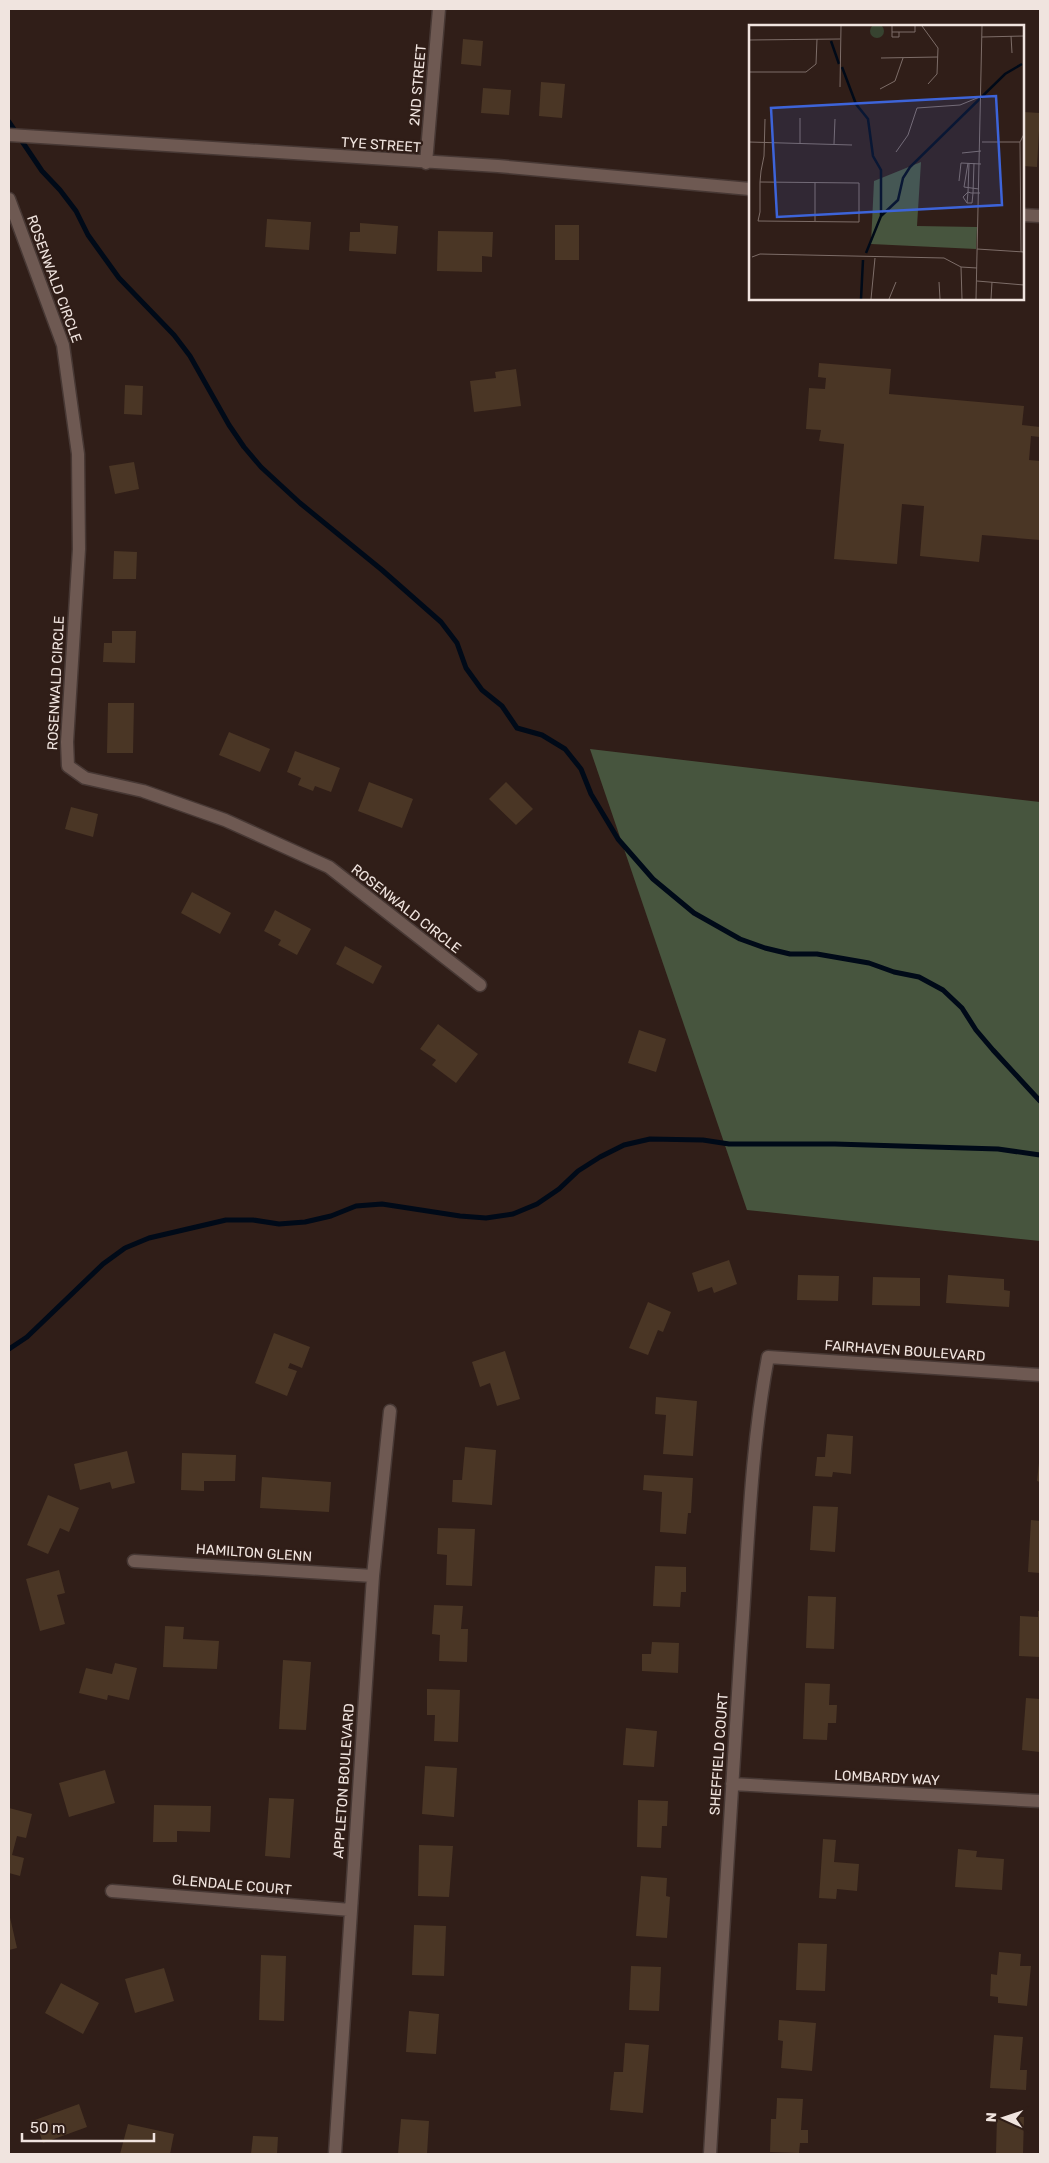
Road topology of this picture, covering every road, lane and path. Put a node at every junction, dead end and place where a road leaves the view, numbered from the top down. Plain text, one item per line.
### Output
1 (439, 9) edge
2 (9, 135) edge
3 (426, 163) junction
4 (749, 189) edge
5 (9, 200) edge
6 (1024, 215) edge
7 (1040, 216) edge
8 (480, 985) dead end
9 (768, 1357) joint
10 (1040, 1375) edge
11 (390, 1411) dead end
12 (134, 1561) dead end
13 (373, 1576) junction
14 (732, 1784) junction
15 (1040, 1801) edge
16 (112, 1891) dead end
17 (350, 1910) junction
18 (335, 2154) edge
19 (710, 2154) edge

1 - 3 street, 2ND STREET
2 - 3 street, TYE STREET
3 - 4 street, TYE STREET
5 - 8 street, ROSENWALD CIRCLE
6 - 7 street
9 - 10 street, FAIRHAVEN BOULEVARD
9 - 14 street, SHEFFIELD COURT
11 - 13 street, APPLETON BOULEVARD
12 - 13 street, HAMILTON GLENN
13 - 17 street, APPLETON BOULEVARD
14 - 15 street, LOMBARDY WAY
14 - 19 street, SHEFFIELD COURT
16 - 17 street, GLENDALE COURT
17 - 18 street, APPLETON BOULEVARD

